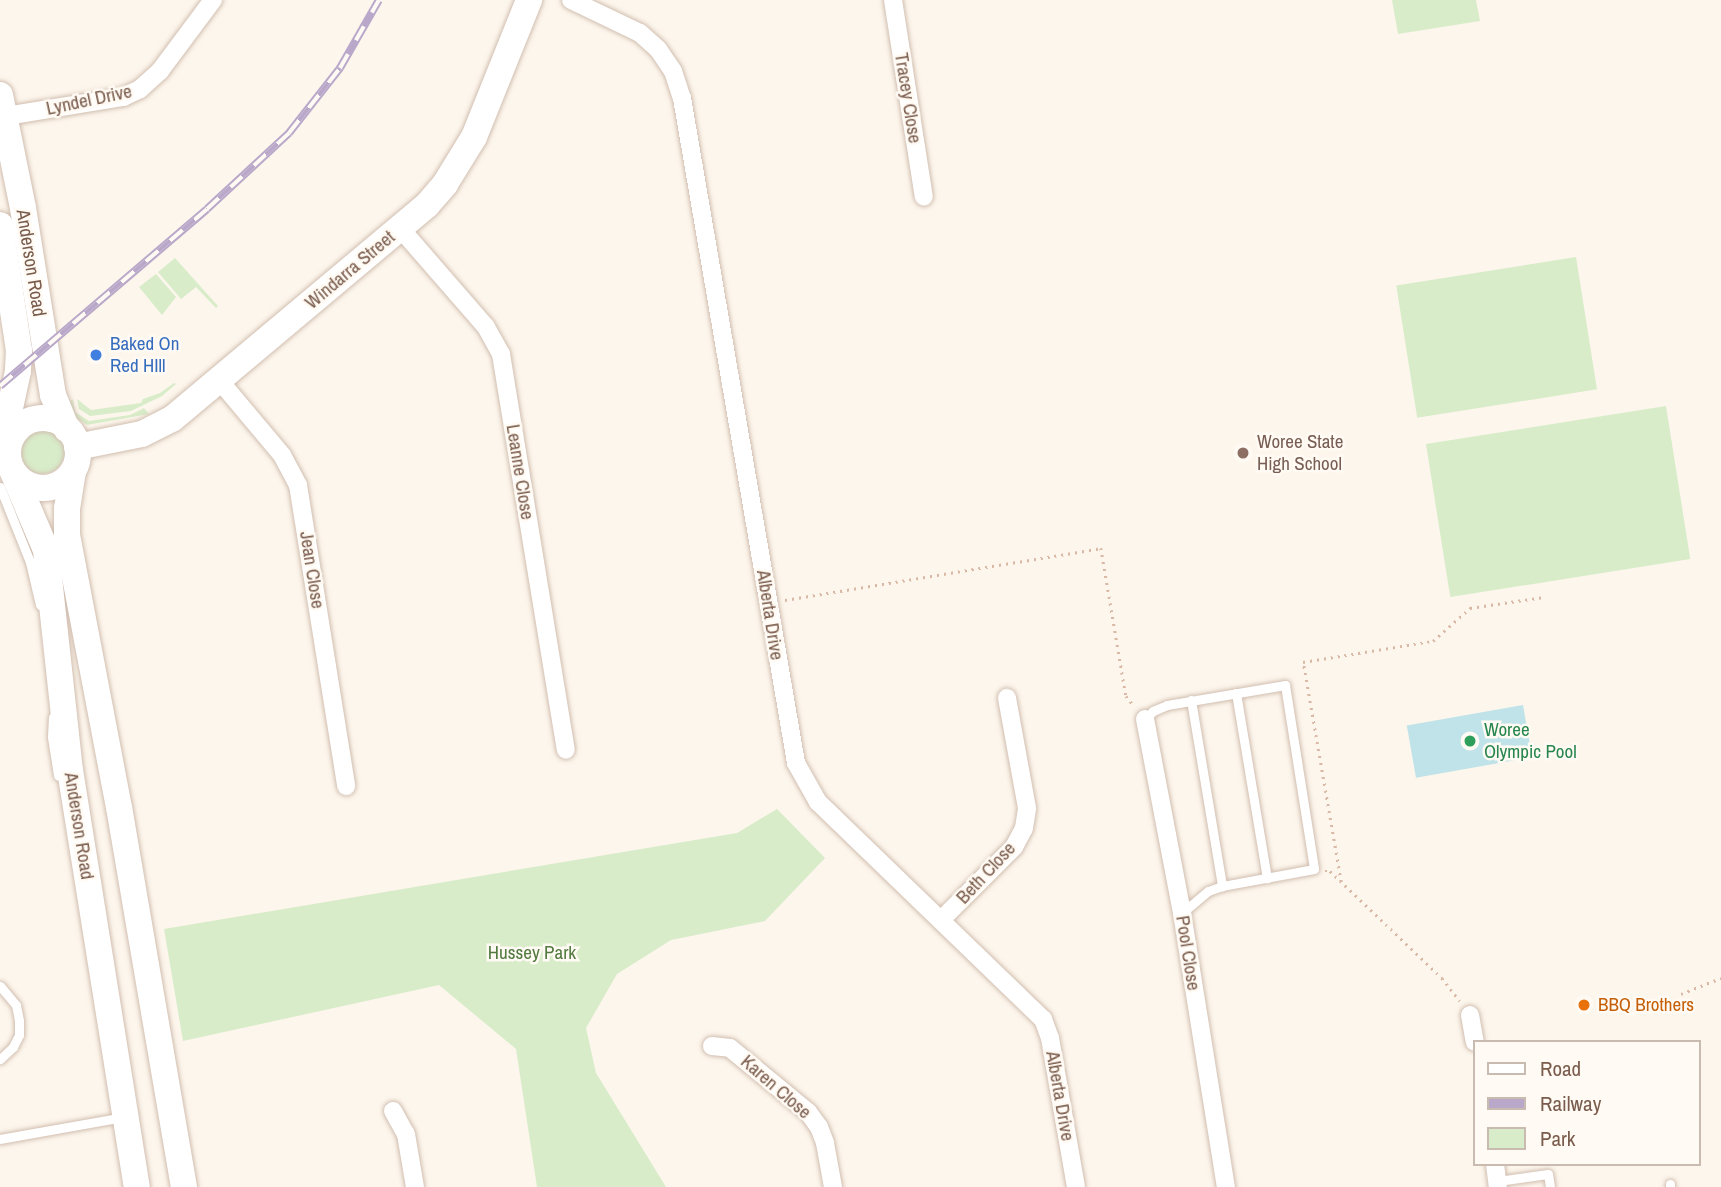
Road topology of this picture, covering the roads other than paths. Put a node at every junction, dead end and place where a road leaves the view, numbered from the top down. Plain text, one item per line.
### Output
1 (213, 0) edge
2 (529, 0) edge
3 (571, 0) edge
4 (893, 0) edge
5 (2, 109) edge
6 (924, 197) dead end
7 (0, 225) edge
8 (400, 228) junction
9 (219, 380) junction
10 (72, 449) junction
11 (7, 472) edge
12 (61, 692) junction
13 (1236, 692) junction
14 (1007, 698) dead end
15 (1191, 700) junction
16 (1145, 719) joint
17 (566, 750) dead end
18 (59, 783) dead end
19 (346, 786) dead end
20 (1266, 878) junction
21 (1222, 886) junction
22 (1182, 913) junction
23 (941, 920) junction
24 (85, 933) dead end
25 (104, 981) junction
26 (0, 986) edge
27 (1470, 1015) road end
28 (158, 1035) junction
29 (1475, 1040) edge
30 (113, 1041) junction
31 (712, 1046) dead end
32 (0, 1059) edge
33 (171, 1110) junction
34 (393, 1111) dead end
35 (126, 1117) junction
36 (0, 1139) edge
37 (1498, 1180) edge
38 (138, 1187) edge
39 (184, 1187) edge
40 (415, 1187) edge
41 (833, 1187) edge
42 (1076, 1187) edge
43 (1226, 1187) edge
44 (1550, 1187) edge

1 - 5 street, Lyndel Drive
2 - 8 street, Windarra Street
3 - 23 street, Alberta Drive
4 - 6 street, Tracey Close
5 - 10 street, Anderson Road
7 - 11 street, Anderson Road
8 - 9 street, Windarra Street
8 - 17 street, Leanne Close
9 - 10 street, Windarra Street
9 - 19 street, Jean Close
10 - 11 street
10 - 11 street
10 - 28 street
11 - 12 street, Anderson Road
12 - 18 lane
12 - 25 street, Anderson Road
13 - 15 lane
13 - 20 lane
13 - 20 lane
14 - 23 street, Beth Close
15 - 16 lane
15 - 21 lane
16 - 22 street, Pool Close
20 - 21 lane
21 - 22 lane
22 - 43 street, Pool Close
23 - 42 street, Alberta Drive
24 - 25 lane
25 - 30 street, Anderson Road
26 - 32 lane
27 - 29 street
28 - 30 street
28 - 33 street
30 - 35 street, Anderson Road
31 - 41 street, Karen Close
33 - 35 street
33 - 39 street
34 - 40 street
35 - 36 lane
35 - 38 street, Anderson Road
37 - 44 lane

